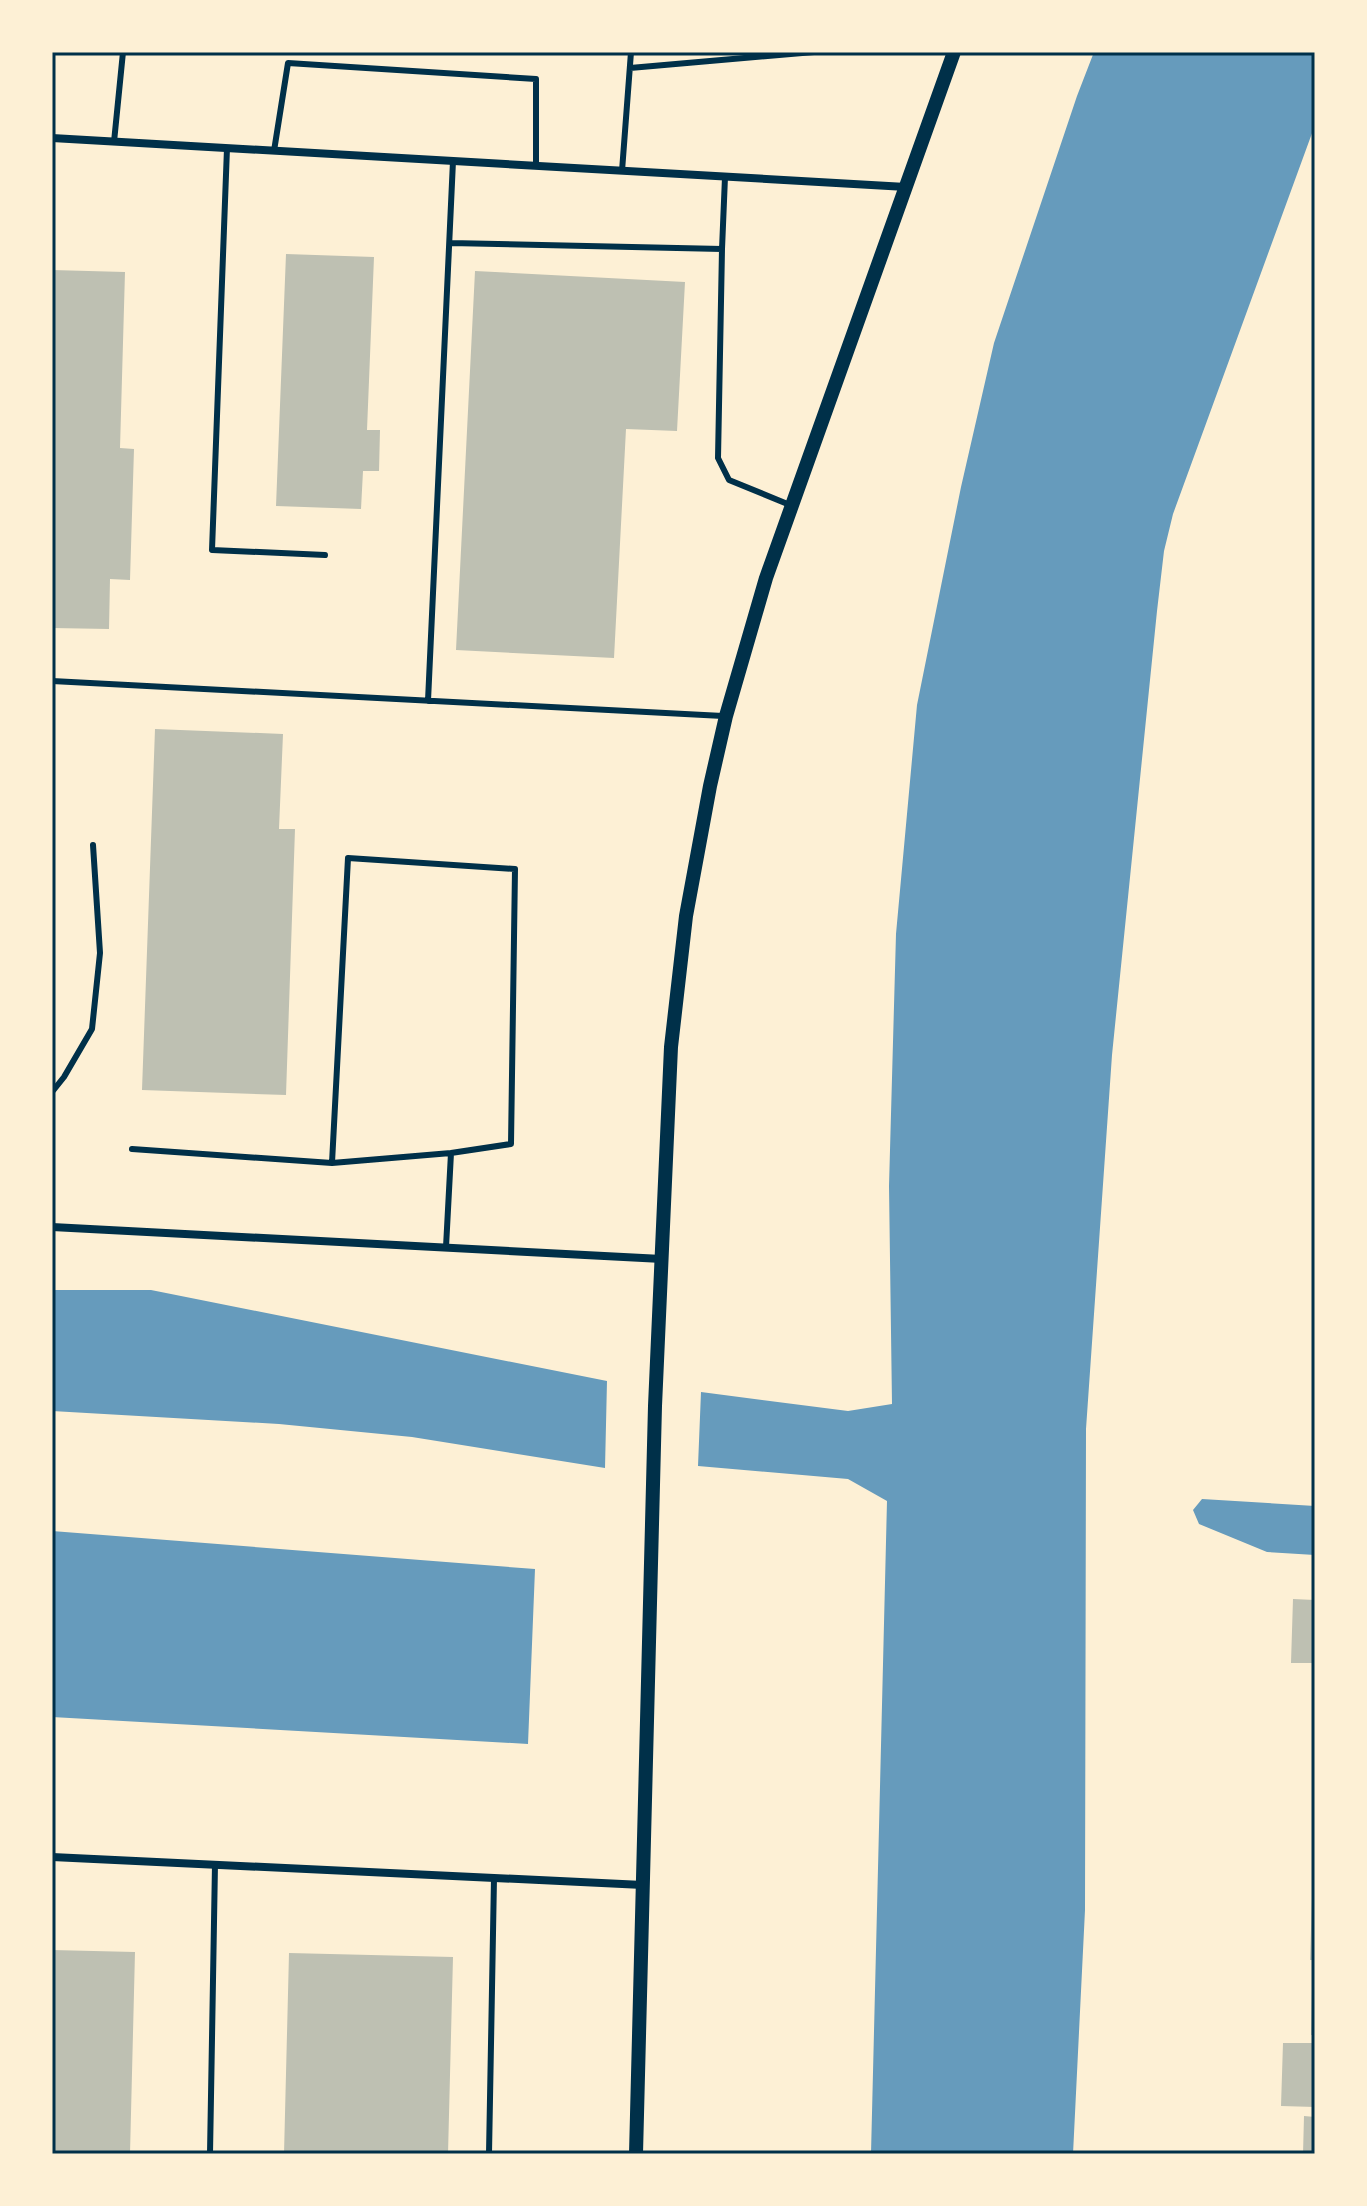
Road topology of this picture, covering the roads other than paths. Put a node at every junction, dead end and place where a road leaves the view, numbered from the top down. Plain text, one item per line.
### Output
1 (123, 52) edge
2 (631, 52) edge
3 (814, 52) edge
4 (954, 52) edge
5 (630, 68) junction
6 (52, 138) edge
7 (114, 142) junction
8 (227, 148) junction
9 (274, 151) junction
10 (453, 161) junction
11 (536, 166) junction
12 (622, 171) junction
13 (725, 177) junction
14 (906, 187) junction
15 (450, 243) junction
16 (722, 249) junction
17 (792, 506) junction
18 (325, 555) dead end
19 (52, 681) edge
20 (428, 701) junction
21 (726, 716) junction
22 (93, 845) dead end
23 (52, 1092) edge
24 (132, 1149) dead end
25 (451, 1153) junction
26 (332, 1163) junction
27 (52, 1227) edge
28 (446, 1247) junction
29 (662, 1259) junction
30 (52, 1857) edge
31 (215, 1864) junction
32 (494, 1878) junction
33 (643, 1885) junction
34 (210, 2154) edge
35 (489, 2154) edge
36 (636, 2154) edge

1 - 7 lane
2 - 5 lane
3 - 5 lane
4 - 14 street
5 - 12 lane
6 - 7 street
7 - 8 street
8 - 9 street
8 - 18 lane
9 - 10 street
9 - 11 lane
10 - 11 street
10 - 15 lane
11 - 12 street
12 - 13 street
13 - 14 street
13 - 16 lane
14 - 17 street
15 - 16 lane
15 - 20 lane
16 - 17 lane
17 - 21 street
19 - 20 lane
20 - 21 lane
21 - 29 street
22 - 23 lane
24 - 26 lane
25 - 26 lane
25 - 26 lane
25 - 28 lane
27 - 28 street
28 - 29 street
29 - 33 street
30 - 31 street
31 - 32 street
31 - 34 lane
32 - 33 street
32 - 35 lane
33 - 36 street

